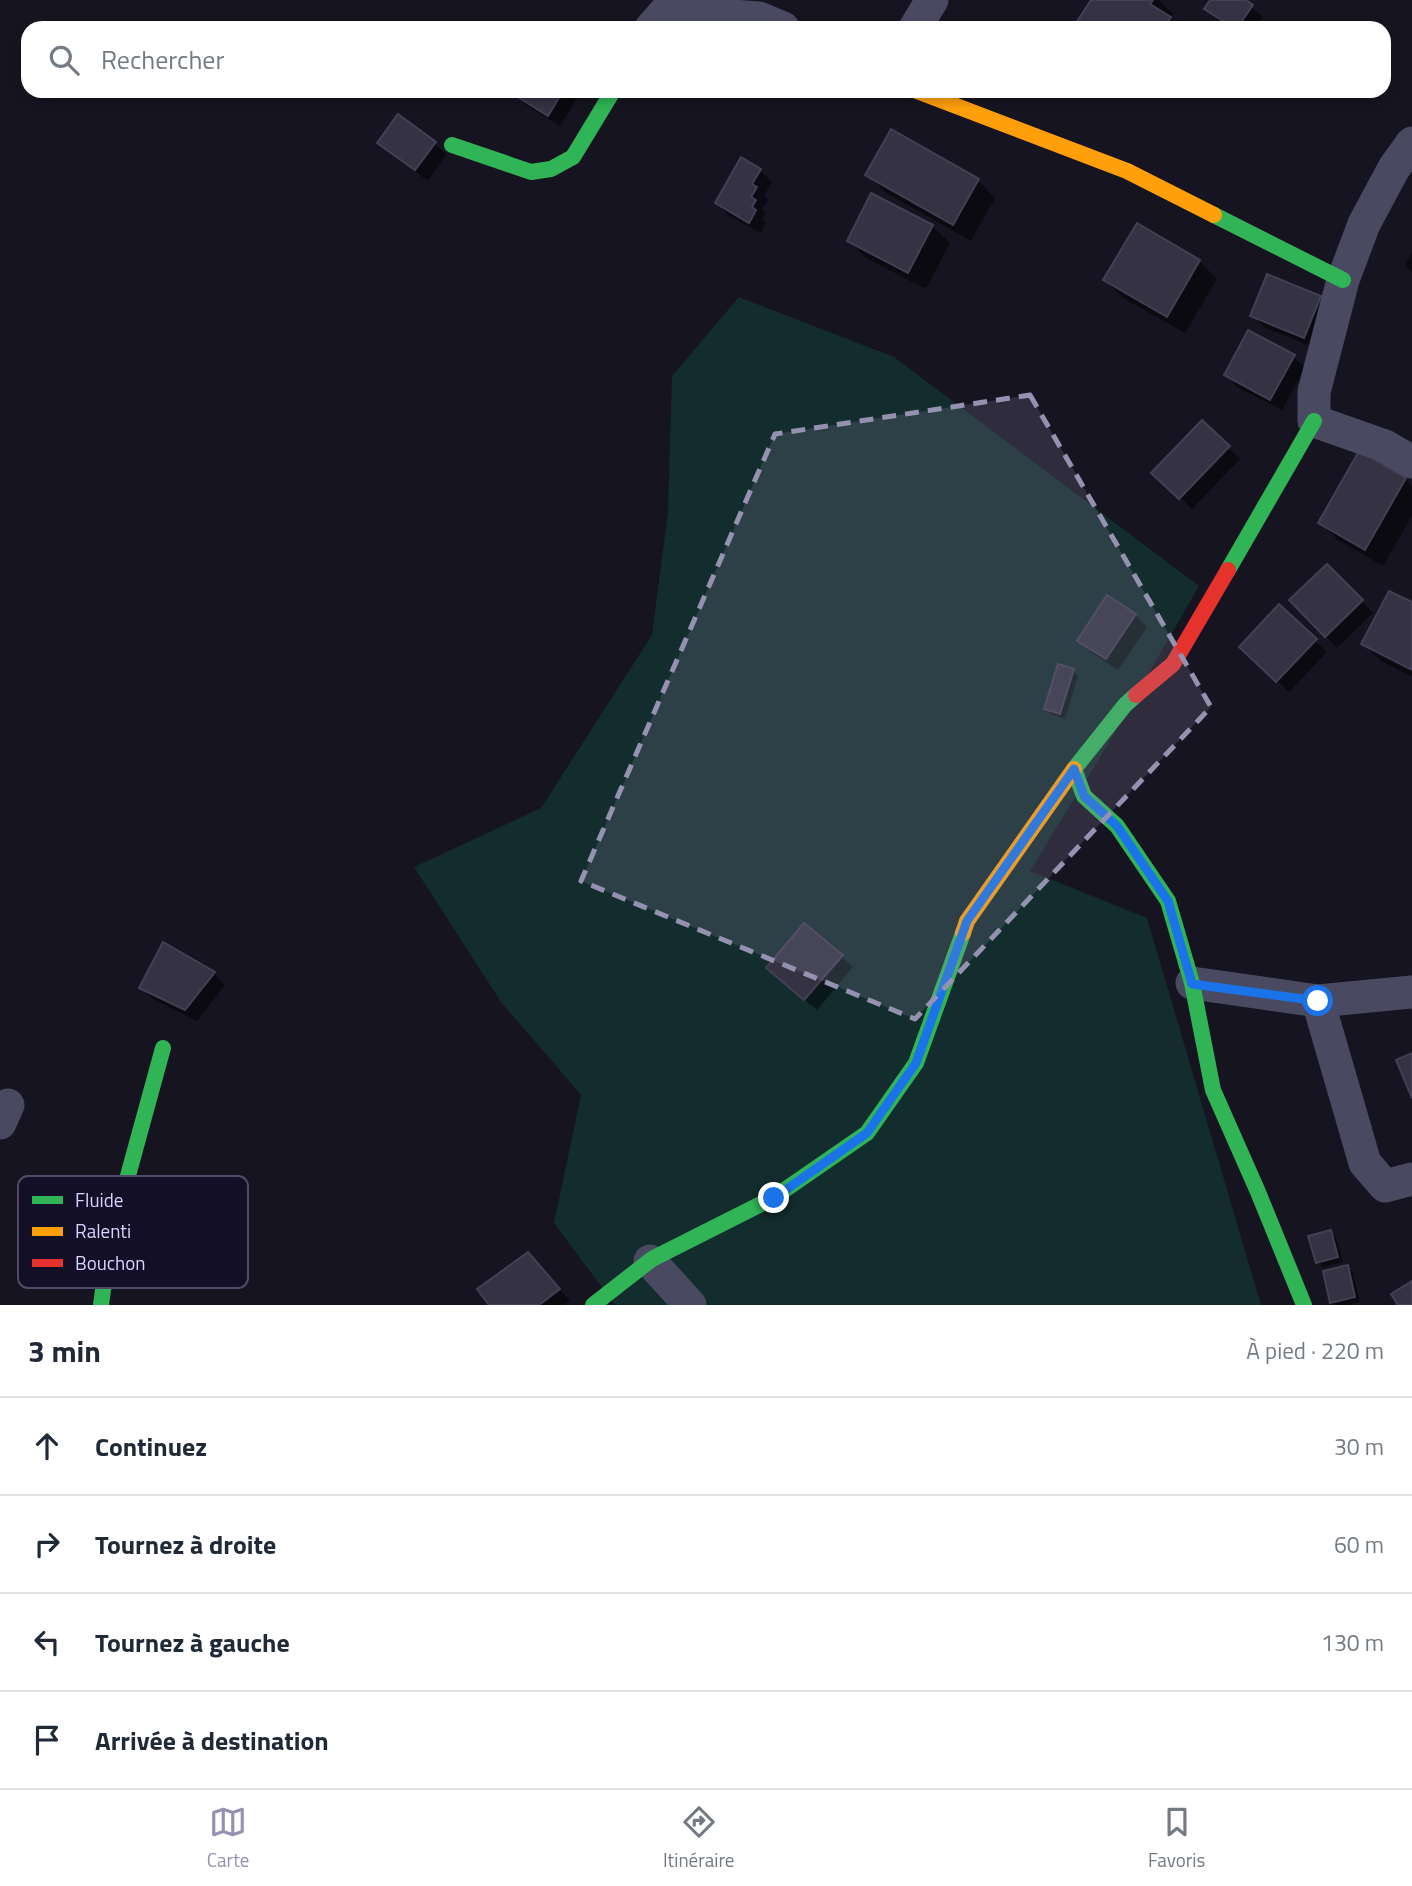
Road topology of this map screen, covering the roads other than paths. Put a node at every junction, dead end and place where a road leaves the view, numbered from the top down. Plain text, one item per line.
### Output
1 (932, 0) edge
2 (657, 21) edge
3 (766, 21) edge
4 (919, 21) edge
5 (609, 98) edge
6 (935, 98) edge
7 (1412, 143) edge
8 (452, 145) dead end
9 (1343, 281) junction
10 (1314, 421) junction
11 (1412, 462) edge
12 (1074, 769) junction
13 (1192, 984) junction
14 (1412, 992) edge
15 (1318, 1001) junction
16 (163, 1048) dead end
17 (128, 1176) edge
18 (1412, 1179) edge
19 (650, 1261) junction
20 (593, 1305) edge
21 (690, 1305) edge
22 (1304, 1305) edge

1 - 4 street
2 - 3 street
5 - 8 street
6 - 9 street
7 - 9 street
9 - 10 street
10 - 11 street
10 - 12 street
12 - 13 street
12 - 19 street
13 - 15 street
13 - 22 street
14 - 15 street
15 - 18 street
16 - 17 street
19 - 20 street
19 - 21 street

